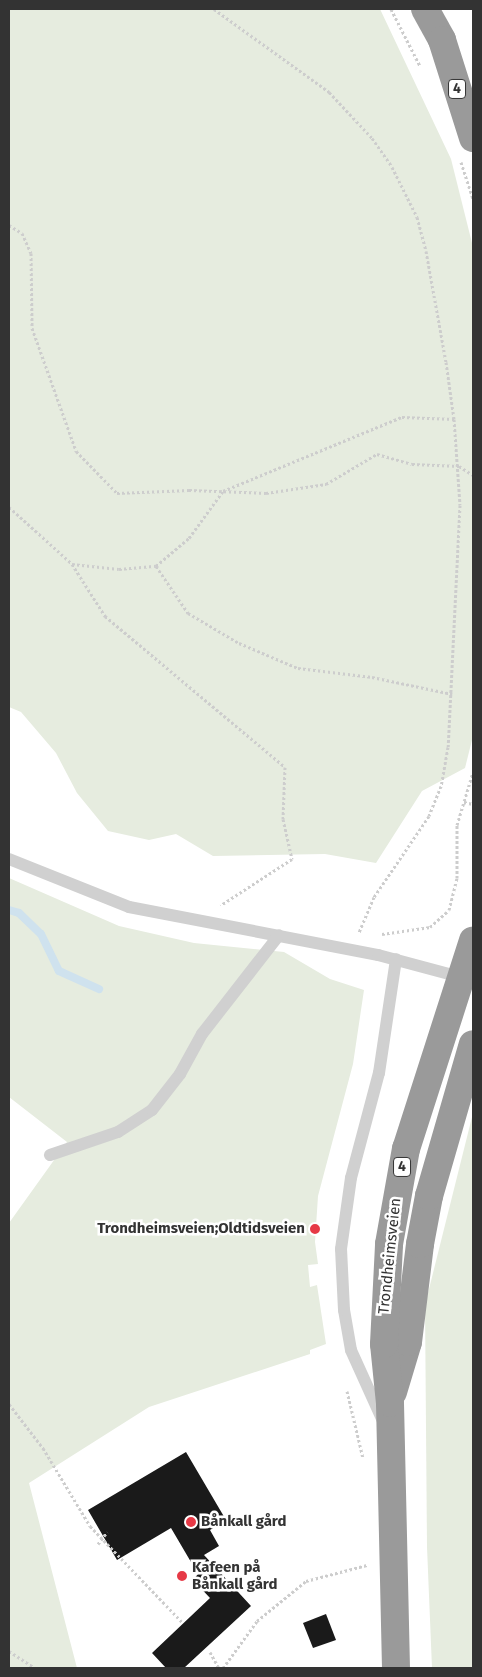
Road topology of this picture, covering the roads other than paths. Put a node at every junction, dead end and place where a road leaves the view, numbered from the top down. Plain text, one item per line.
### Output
1 (424, 9) edge
2 (442, 40) junction
3 (473, 74) edge
4 (473, 138) edge
5 (9, 859) edge
6 (279, 935) junction
7 (473, 940) edge
8 (396, 959) junction
9 (467, 979) edge
10 (473, 1044) edge
11 (50, 1155) dead end
12 (390, 1402) junction
13 (390, 1437) junction
14 (396, 1668) edge

1 - 2 highway, 4
2 - 3 highway, 4
2 - 4 highway, 4
5 - 6 lane
6 - 8 lane
6 - 11 lane
7 - 9 highway, Trondheimsveien / 4
8 - 9 lane
8 - 13 lane
9 - 12 highway, Trondheimsveien / 4
10 - 12 highway, Trondheimsveien / 4
12 - 13 highway, Trondheimsveien / 4
13 - 14 highway, Trondheimsveien / 4

